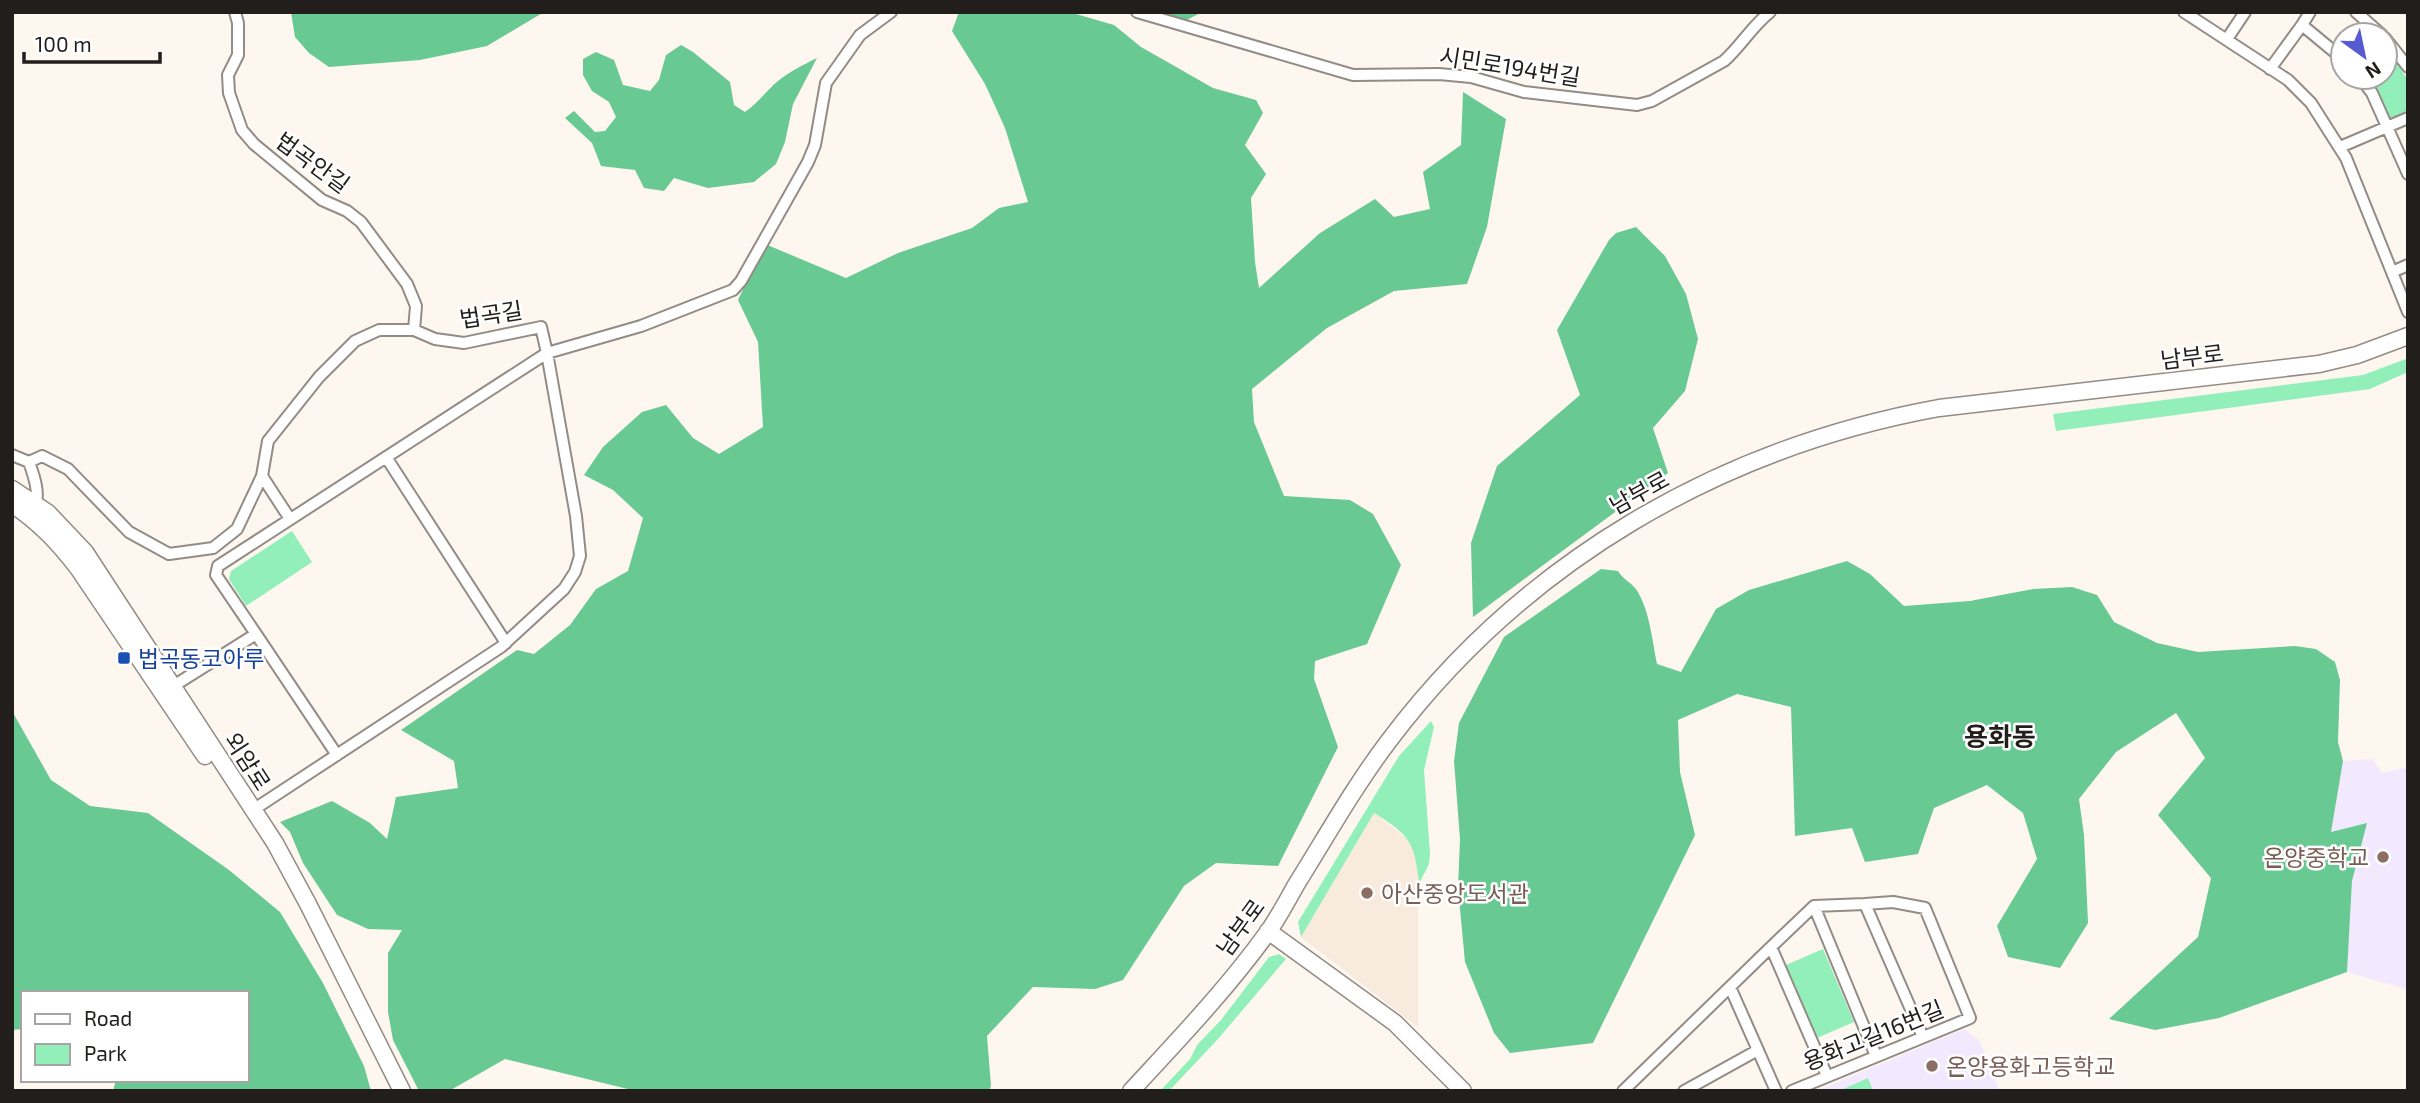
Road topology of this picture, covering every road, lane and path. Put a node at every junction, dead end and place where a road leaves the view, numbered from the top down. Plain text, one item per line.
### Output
1 (235, 12) edge
2 (891, 12) edge
3 (1137, 12) edge
4 (1770, 12) edge
5 (2184, 12) edge
6 (2245, 12) edge
7 (2310, 12) edge
8 (2302, 25) junction
9 (2227, 39) junction
10 (2329, 47) edge
11 (2270, 69) junction
12 (2370, 91) edge
13 (2408, 118) edge
14 (2388, 126) junction
15 (2340, 147) junction
16 (2408, 174) edge
17 (2408, 265) edge
18 (2392, 272) junction
19 (2408, 312) edge
20 (414, 330) junction
21 (2408, 336) edge
22 (547, 353) junction
23 (12, 455) edge
24 (386, 457) junction
25 (29, 462) junction
26 (262, 477) junction
27 (12, 489) edge
28 (12, 504) edge
29 (33, 510) junction
30 (290, 519) junction
31 (256, 634) junction
32 (506, 643) junction
33 (167, 690) junction
34 (337, 755) junction
35 (253, 810) junction
36 (1865, 904) junction
37 (1814, 906) junction
38 (1268, 931) junction
39 (1771, 947) junction
40 (1730, 987) junction
41 (1923, 1037) junction
42 (1758, 1050) junction
43 (1877, 1056) junction
44 (1827, 1076) junction
45 (391, 1091) edge
46 (402, 1091) edge
47 (1131, 1091) edge
48 (1463, 1091) edge
49 (1623, 1091) edge
50 (1684, 1091) edge
51 (1776, 1091) edge
52 (1792, 1091) edge

1 - 20 street, 법곡안길
2 - 22 street
3 - 4 street, 시민로194번길
5 - 9 street
6 - 9 street
7 - 8 street
8 - 10 street
8 - 11 street
9 - 11 street
11 - 15 street
12 - 14 street
13 - 14 street
14 - 15 street
14 - 16 street
15 - 18 street
17 - 18 street
18 - 19 street
20 - 22 street, 법곡길
20 - 26 street, 법곡길
21 - 38 street, 남부로
22 - 24 street
22 - 32 street
23 - 25 street
24 - 30 street
24 - 32 street
25 - 26 street, 법곡길
25 - 29 street
26 - 30 street
27 - 29 street, 외암로
28 - 29 street, 외암로
29 - 33 street, 외암로
30 - 31 street
31 - 33 street
31 - 34 street
32 - 34 street
33 - 35 street, 외암로
33 - 45 street, 외암로
34 - 35 street
35 - 46 street, 외암로
36 - 37 street
36 - 41 street
36 - 41 street, 용화고길16번길
37 - 39 street
37 - 43 street
38 - 47 street, 남부로
38 - 48 street
39 - 40 street
39 - 44 street
40 - 42 street
40 - 49 street
41 - 43 street, 용화고길16번길
42 - 50 street
42 - 51 street
43 - 44 street, 용화고길16번길
44 - 52 street, 용화고길16번길

